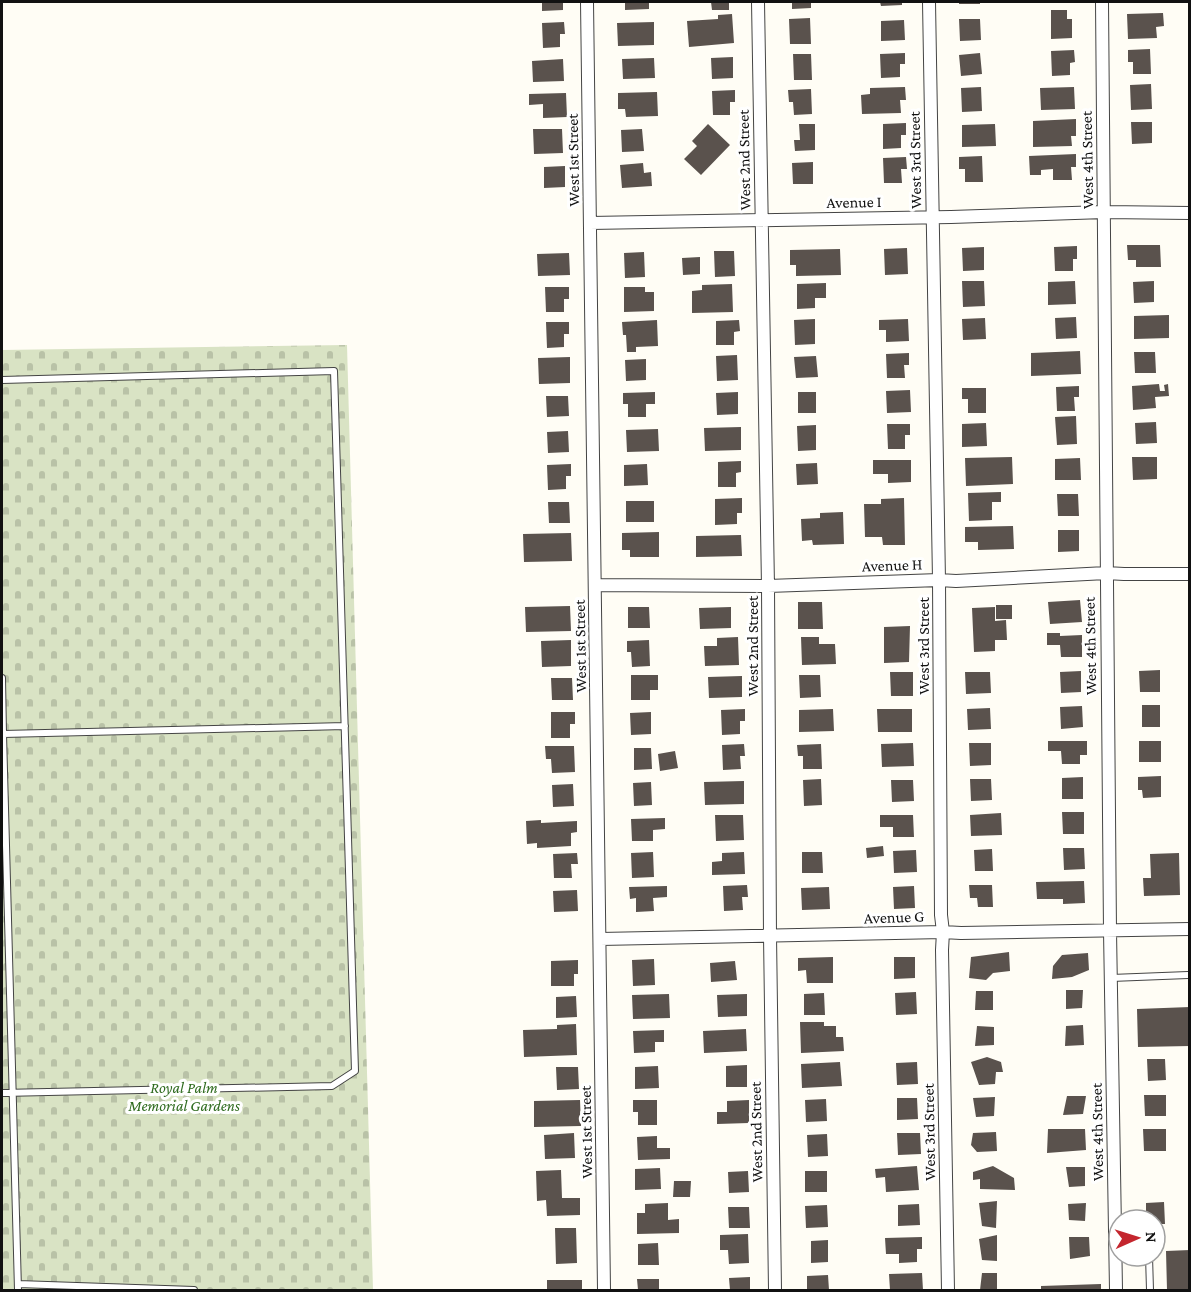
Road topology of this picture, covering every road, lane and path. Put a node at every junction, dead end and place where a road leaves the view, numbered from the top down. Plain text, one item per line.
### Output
1 (587, 2) edge
2 (758, 2) edge
3 (929, 2) edge
4 (1102, 2) edge
5 (1104, 212) junction
6 (1190, 213) edge
7 (933, 217) junction
8 (762, 221) junction
9 (590, 223) junction
10 (2, 380) edge
11 (1106, 573) junction
12 (1190, 574) edge
13 (939, 580) junction
14 (596, 585) junction
15 (768, 586) junction
16 (2, 678) edge
17 (345, 726) junction
18 (2, 734) edge
19 (1190, 929) edge
20 (1110, 931) junction
21 (943, 932) junction
22 (770, 936) junction
23 (600, 939) junction
24 (1188, 975) edge
25 (1110, 978) junction
26 (2, 1092) edge
27 (13, 1092) junction
28 (1116, 1208) edge
29 (1117, 1268) edge
30 (1149, 1268) edge
31 (18, 1287) edge
32 (194, 1290) edge
33 (604, 1290) edge
34 (775, 1290) edge
35 (948, 1290) edge
36 (1116, 1290) edge
37 (1150, 1290) edge

1 - 9 street, West 1st Street
2 - 8 street, West 2nd Street
3 - 7 street, West 3rd Street
4 - 5 street, West 4th Street
5 - 6 street, Avenue I
5 - 7 street, Avenue I
5 - 11 street, West 4th Street
7 - 8 street, Avenue I
7 - 13 street, West 3rd Street
8 - 9 street, Avenue I
8 - 15 street, West 2nd Street
9 - 14 street, West 1st Street
10 - 17 lane
11 - 12 street, Avenue H
11 - 13 street, Avenue H
11 - 20 street, West 4th Street
13 - 15 street, Avenue H
13 - 21 street, West 3rd Street
14 - 15 street, Avenue H
14 - 23 street, West 1st Street
15 - 22 street, West 2nd Street
16 - 18 lane
17 - 18 lane
17 - 27 lane
18 - 27 lane
19 - 20 street, Avenue G
20 - 21 street, Avenue G
20 - 25 street, West 4th Street
21 - 22 street, Avenue G
21 - 35 street, West 3rd Street
22 - 23 street, Avenue G
22 - 34 street, West 2nd Street
23 - 33 street, West 1st Street
24 - 25 lane
25 - 28 street, West 4th Street
26 - 27 lane
27 - 31 lane
29 - 36 street, West 4th Street
30 - 37 lane
31 - 32 lane

